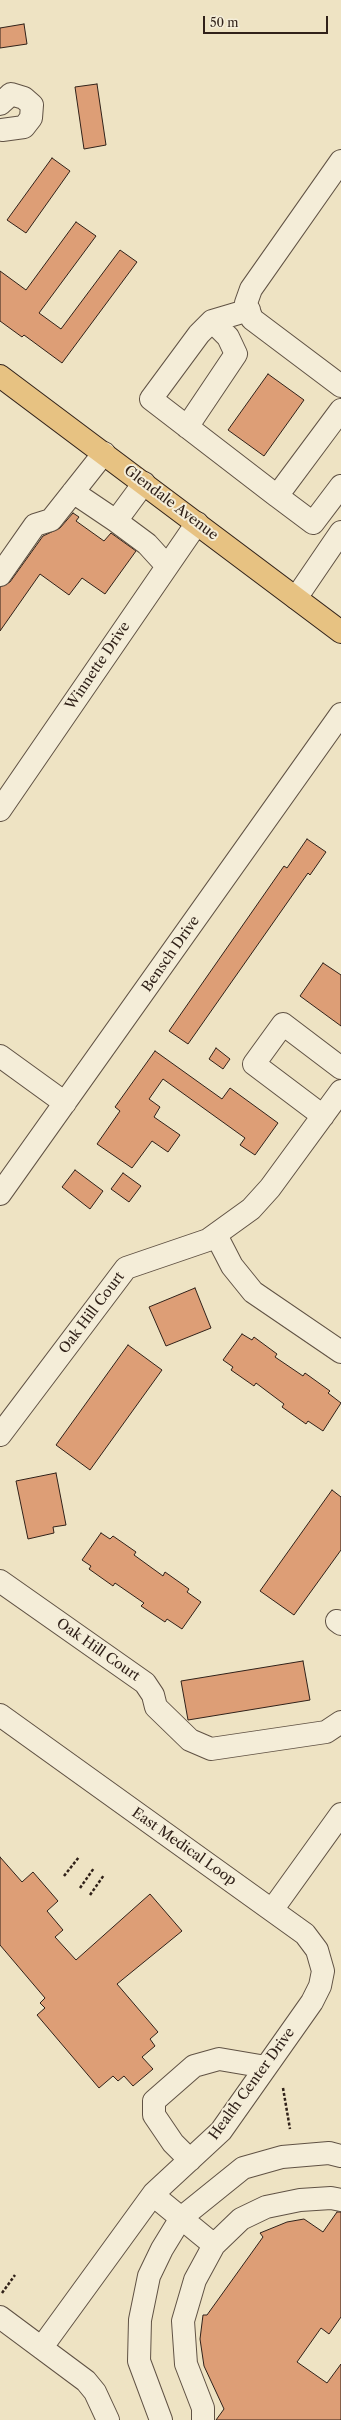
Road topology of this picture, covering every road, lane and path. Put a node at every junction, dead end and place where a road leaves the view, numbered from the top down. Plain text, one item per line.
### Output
1 (0, 104) edge
2 (1, 129) edge
3 (341, 162) edge
4 (249, 310) junction
5 (212, 321) junction
6 (0, 376) edge
7 (341, 386) edge
8 (340, 414) edge
9 (187, 427) junction
10 (104, 453) junction
11 (144, 483) junction
12 (341, 486) edge
13 (73, 492) junction
14 (277, 496) junction
15 (116, 521) junction
16 (197, 523) junction
17 (341, 532) edge
18 (167, 566) junction
19 (0, 575) edge
20 (296, 598) junction
21 (341, 632) edge
22 (341, 714) edge
23 (0, 810) edge
24 (0, 1056) edge
25 (341, 1068) edge
26 (341, 1091) edge
27 (65, 1103) junction
28 (323, 1116) junction
29 (0, 1194) edge
30 (216, 1236) junction
31 (341, 1352) edge
32 (0, 1434) edge
33 (0, 1581) edge
34 (0, 1715) edge
35 (341, 1722) edge
36 (341, 1814) edge
37 (79, 1857) dead end
38 (94, 1868) dead end
39 (104, 1875) dead end
40 (64, 1876) dead end
41 (80, 1888) dead end
42 (90, 1895) dead end
43 (272, 1910) junction
44 (266, 2067) junction
45 (282, 2088) dead end
46 (290, 2129) dead end
47 (341, 2156) edge
48 (190, 2160) junction
49 (153, 2195) junction
50 (341, 2200) edge
51 (181, 2218) junction
52 (214, 2245) junction
53 (15, 2275) dead end
54 (2, 2294) dead end
55 (0, 2317) edge
56 (42, 2347) junction
57 (108, 2420) edge
58 (161, 2420) edge
59 (203, 2420) edge

1 - 2 street
3 - 4 street
4 - 5 street
4 - 7 street
5 - 9 street
5 - 9 street
6 - 10 main road, Glendale Avenue
8 - 14 street
9 - 14 street
10 - 11 main road, Glendale Avenue
10 - 13 street
11 - 15 street
11 - 16 main road, Glendale Avenue
12 - 14 street
13 - 15 street
13 - 19 street
15 - 18 street
16 - 18 street, Winnette Drive
16 - 20 main road, Glendale Avenue
17 - 20 street
18 - 23 street, Winnette Drive
20 - 21 main road, Glendale Avenue
22 - 27 street, Bensch Drive
24 - 27 street
25 - 28 street
26 - 28 street, Oak Hill Court
27 - 29 street, Bensch Drive
28 - 30 street, Oak Hill Court
30 - 31 street
30 - 32 street, Oak Hill Court
33 - 35 street, Oak Hill Court
34 - 43 street, East Medical Loop
36 - 43 street
37 - 40 path
38 - 41 path
39 - 42 path
43 - 44 street, Health Center Drive
44 - 48 street, Health Center Drive
44 - 48 street
45 - 46 path
47 - 51 street
48 - 49 street, Health Center Drive
49 - 51 street
49 - 56 street, Health Center Drive
50 - 52 street
51 - 52 street
51 - 58 street
52 - 59 street
53 - 54 path
55 - 56 street
56 - 57 street

